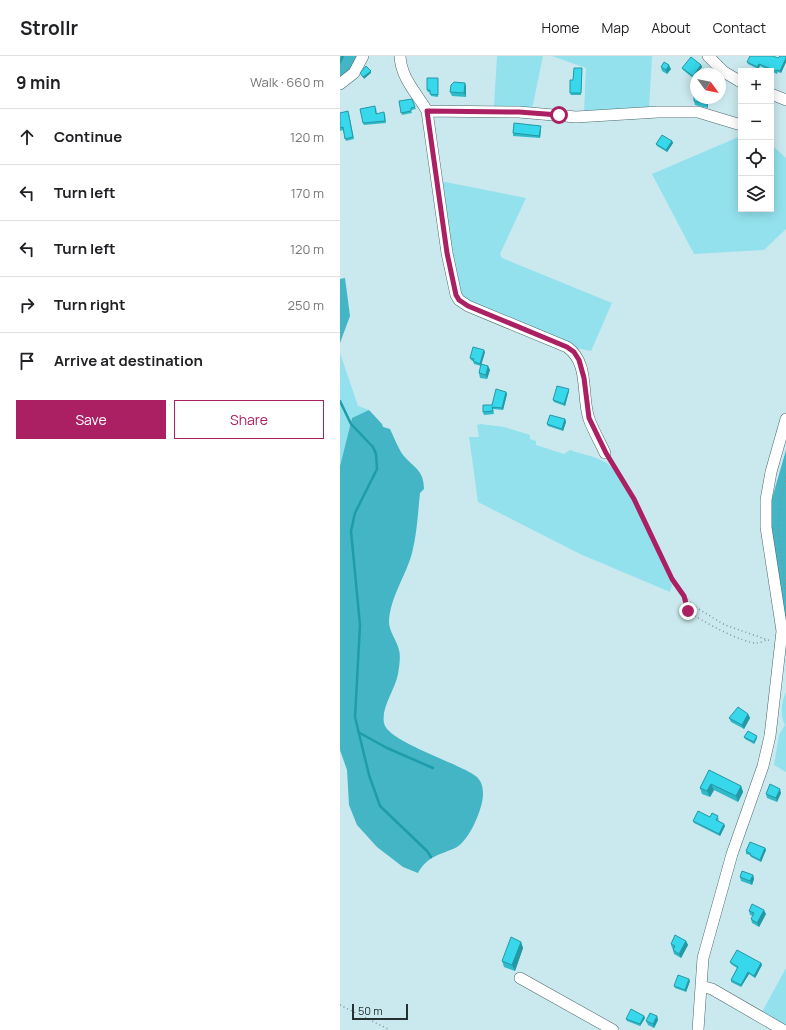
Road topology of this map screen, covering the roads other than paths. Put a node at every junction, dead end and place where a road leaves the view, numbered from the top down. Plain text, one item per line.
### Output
1 (363, 56) edge
2 (400, 56) edge
3 (708, 56) edge
4 (738, 80) edge
5 (340, 84) edge
6 (774, 96) edge
7 (786, 100) edge
8 (427, 111) junction
9 (738, 124) edge
10 (786, 419) edge
11 (606, 453) road end
12 (520, 978) dead end
13 (701, 986) junction
14 (613, 1030) edge
15 (698, 1030) edge
16 (782, 1030) edge

1 - 5 street
2 - 8 street
3 - 4 street
6 - 7 street
8 - 9 street
8 - 11 street
10 - 13 street
12 - 14 street
13 - 15 street
13 - 16 street

